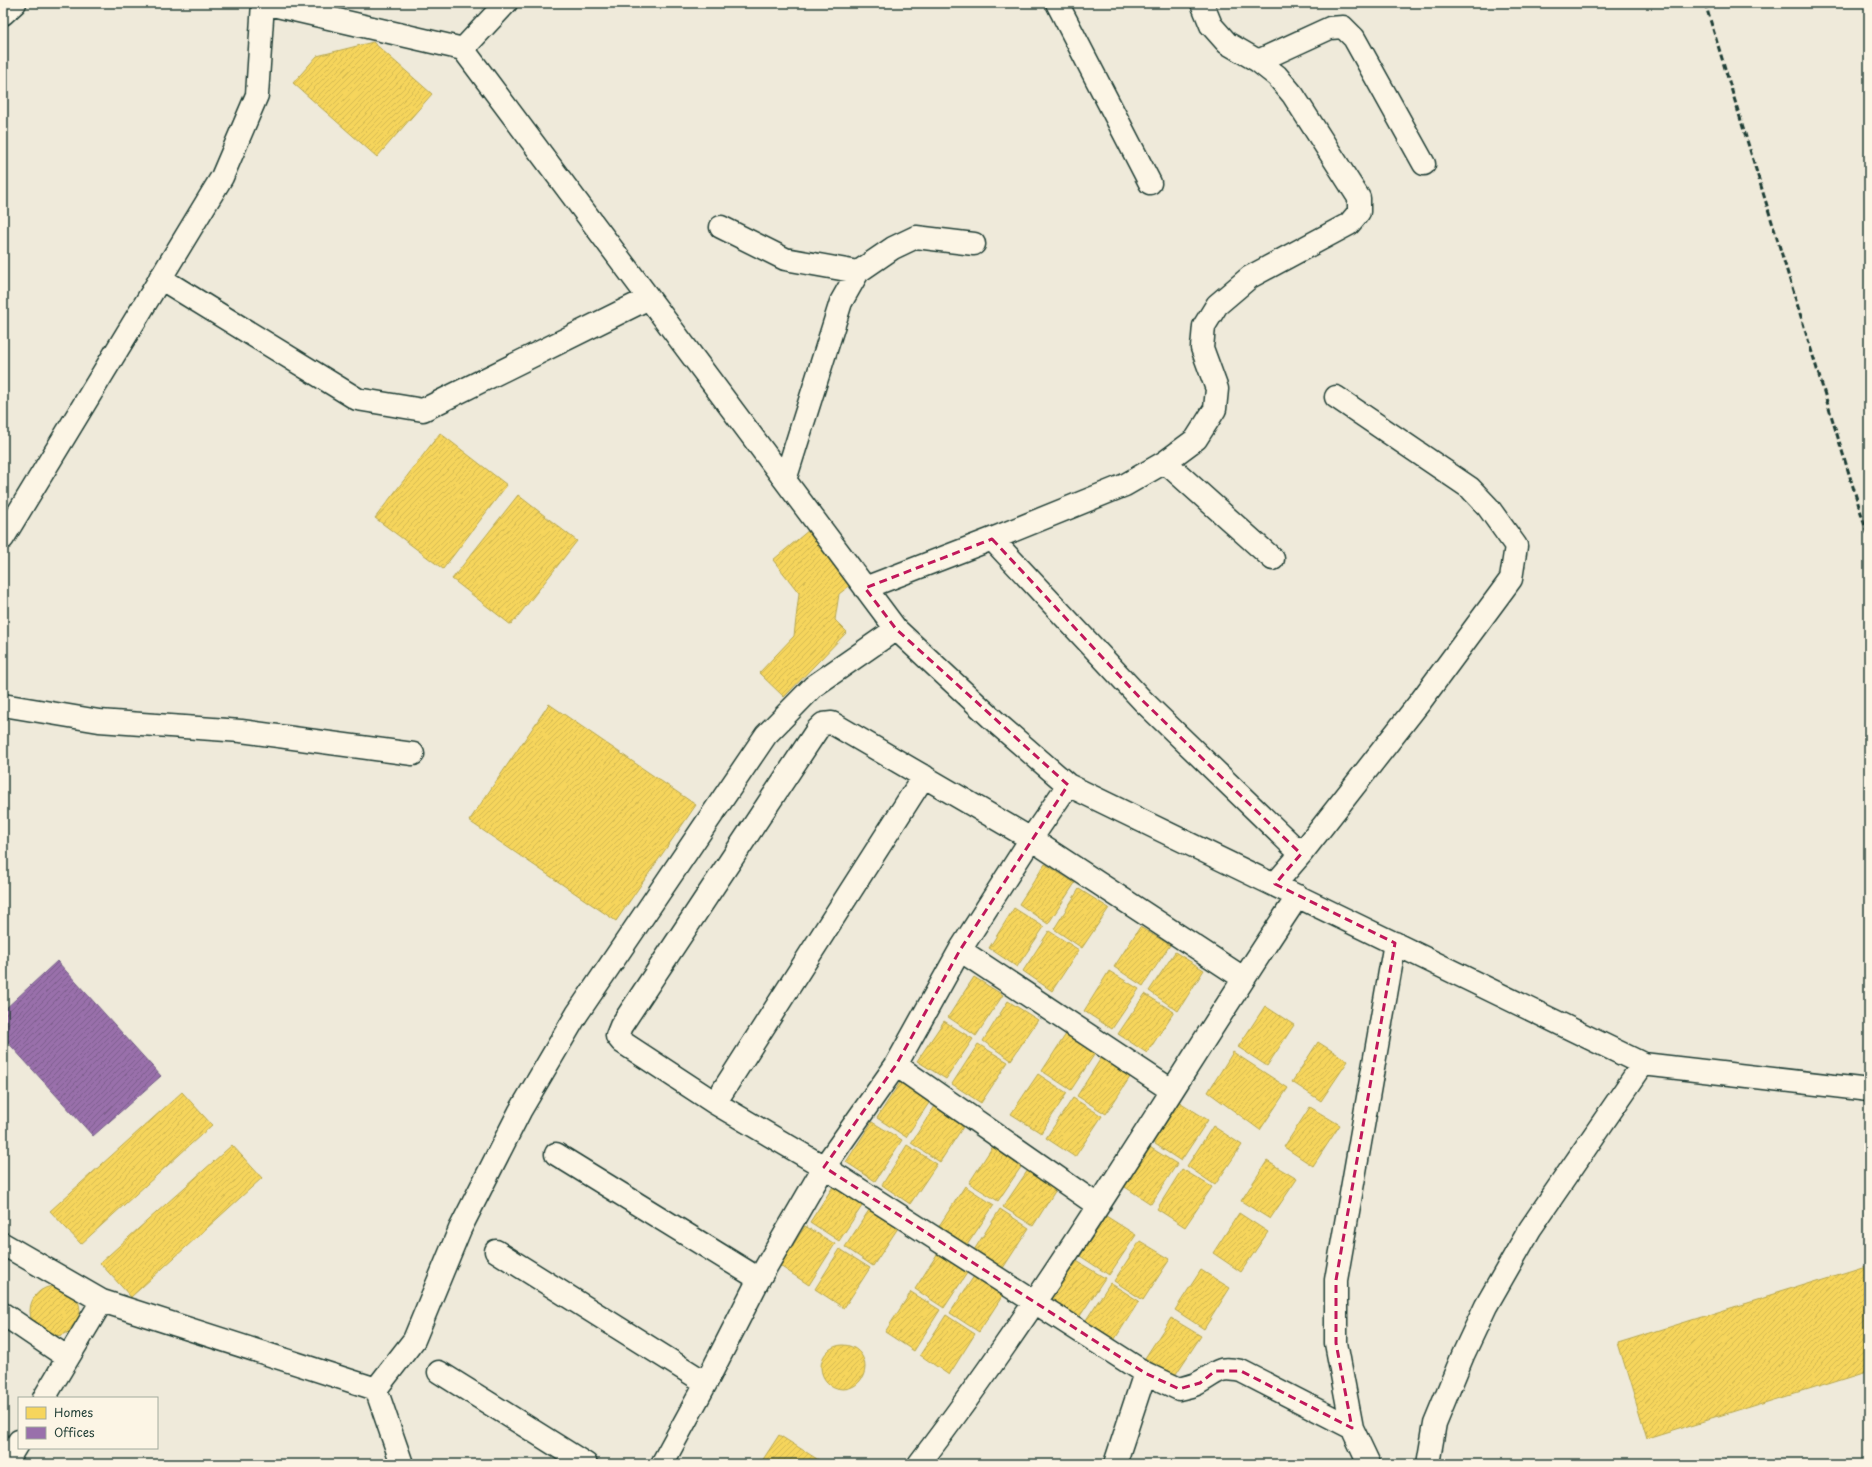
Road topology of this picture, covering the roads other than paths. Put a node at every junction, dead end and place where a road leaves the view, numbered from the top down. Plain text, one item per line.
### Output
1 (15, 3) edge
2 (264, 3) edge
3 (506, 3) edge
4 (1057, 3) edge
5 (1202, 3) edge
6 (3, 14) edge
7 (463, 49) junction
8 (1258, 61) junction
9 (1424, 164) dead end
10 (1150, 183) dead end
11 (721, 227) dead end
12 (974, 244) dead end
13 (858, 272) junction
14 (160, 278) junction
15 (649, 298) junction
16 (1336, 396) dead end
17 (1165, 462) junction
18 (785, 480) junction
19 (3, 538) edge
20 (992, 539) junction
21 (1273, 559) dead end
22 (865, 588) junction
23 (896, 629) junction
24 (3, 705) edge
25 (413, 754) dead end
26 (924, 776) junction
27 (1068, 785) junction
28 (1031, 839) junction
29 (1301, 854) junction
30 (1275, 884) junction
31 (1298, 896) junction
32 (1395, 943) junction
33 (960, 950) junction
34 (1243, 978) junction
35 (1643, 1064) junction
36 (896, 1065) junction
37 (1171, 1090) junction
38 (1869, 1090) edge
39 (715, 1103) junction
40 (556, 1154) dead end
41 (824, 1167) junction
42 (1098, 1205) junction
43 (3, 1244) edge
44 (496, 1251) dead end
45 (760, 1279) junction
46 (102, 1301) junction
47 (1033, 1302) junction
48 (3, 1314) edge
49 (68, 1358) junction
50 (439, 1372) dead end
51 (1145, 1373) junction
52 (706, 1383) junction
53 (376, 1389) junction
54 (45, 1397) edge
55 (1352, 1428) junction
56 (18, 1443) edge
57 (5, 1464) edge
58 (402, 1464) edge
59 (586, 1464) edge
60 (662, 1464) edge
61 (919, 1464) edge
62 (1115, 1464) edge
63 (1368, 1464) edge
64 (1428, 1464) edge

1 - 6 street
2 - 7 street
2 - 14 street
3 - 7 street
4 - 10 street
5 - 8 street
7 - 15 street
8 - 9 street
8 - 17 street
11 - 13 street
12 - 13 street
13 - 18 street
14 - 15 street
14 - 19 street
15 - 18 street
16 - 29 street
17 - 20 street
17 - 21 street
18 - 22 street
20 - 22 street
20 - 29 street
22 - 23 street
23 - 27 street
23 - 53 street
24 - 25 street
26 - 28 street
26 - 39 street
26 - 39 street
27 - 28 street
27 - 30 street
28 - 33 street
28 - 34 street
29 - 30 street
30 - 31 street
31 - 32 street
31 - 34 street
32 - 35 street
32 - 55 street
33 - 36 street
33 - 37 street
34 - 37 street
35 - 38 street
35 - 64 street
36 - 41 street
36 - 42 street
37 - 42 street
39 - 41 street
40 - 45 street
41 - 45 street
41 - 47 street
42 - 47 street
43 - 46 street
44 - 52 street
45 - 52 street
46 - 49 street
46 - 53 street
47 - 51 street
47 - 61 street
48 - 49 street
49 - 54 street
50 - 59 street
51 - 55 street
51 - 62 street
52 - 60 street
53 - 58 street
55 - 63 street
56 - 57 street

